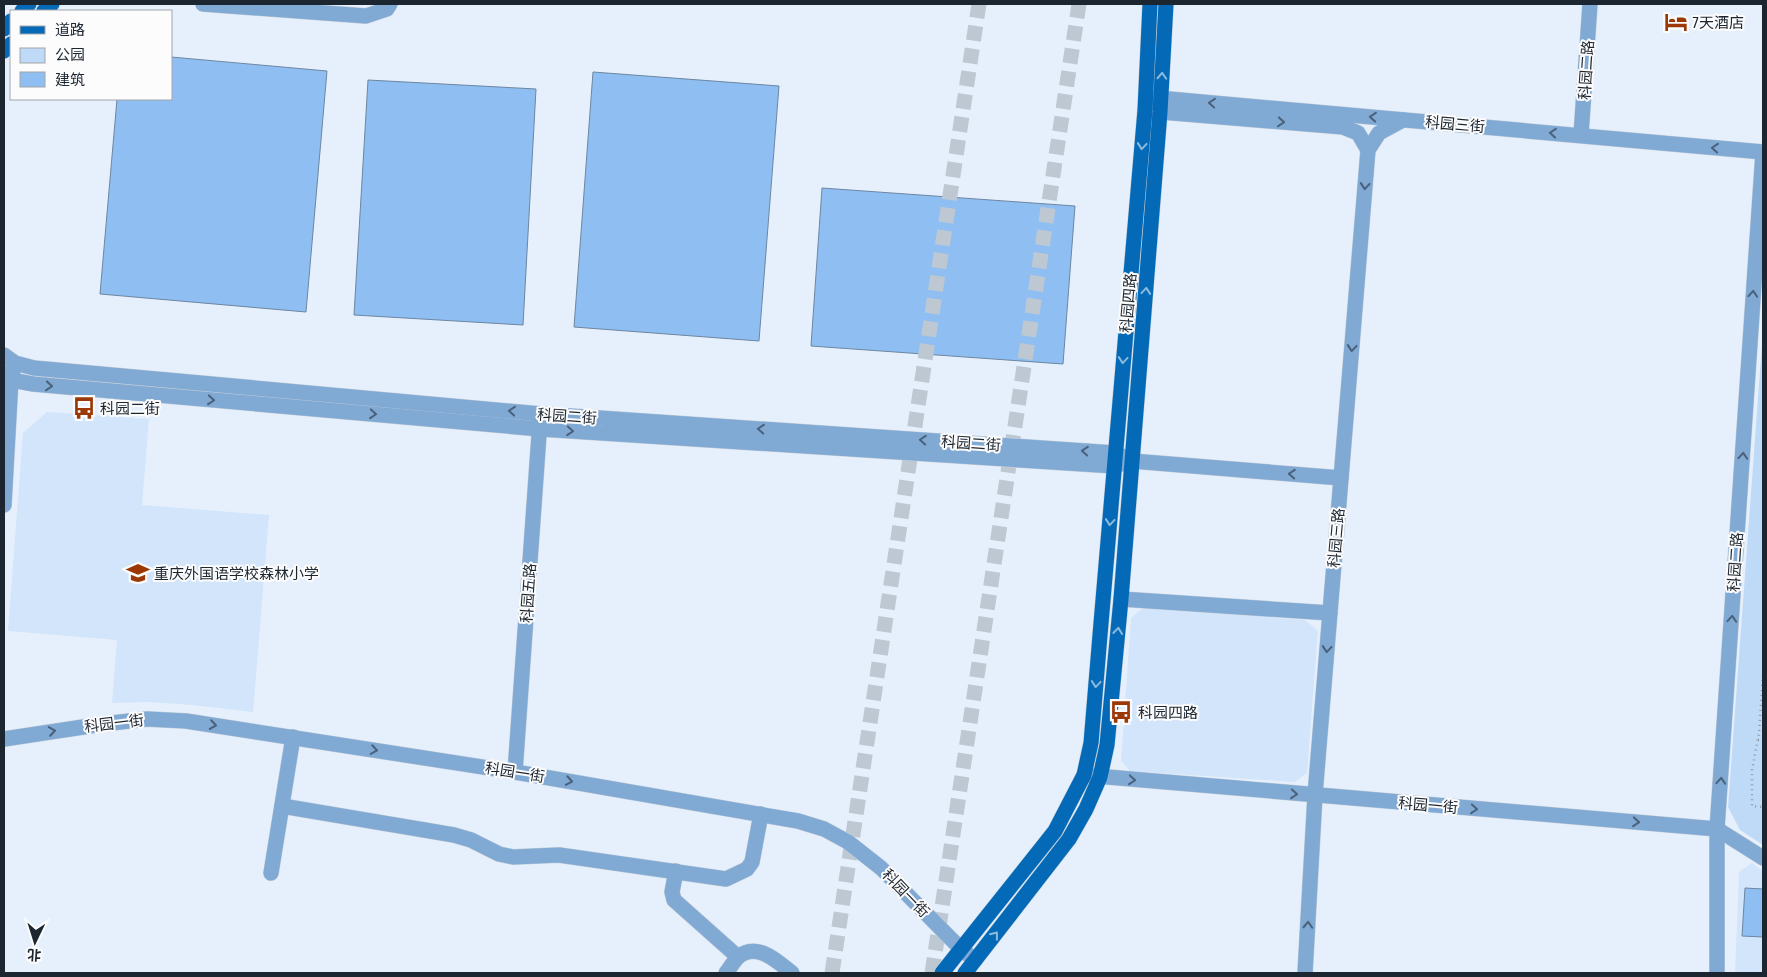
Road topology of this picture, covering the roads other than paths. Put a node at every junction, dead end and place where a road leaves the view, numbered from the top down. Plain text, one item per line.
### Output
1 (203, 4) edge
2 (390, 4) edge
3 (1150, 4) edge
4 (1166, 4) edge
5 (1590, 4) edge
6 (1153, 104) junction
7 (1403, 120) junction
8 (1581, 136) junction
9 (1368, 150) junction
10 (1763, 152) edge
11 (8, 368) edge
12 (540, 421) junction
13 (1115, 460) junction
14 (1132, 461) junction
15 (1341, 478) junction
16 (4, 505) edge
17 (1121, 598) junction
18 (1330, 613) junction
19 (293, 737) junction
20 (4, 739) edge
21 (515, 772) junction
22 (1084, 775) junction
23 (1100, 777) junction
24 (1315, 795) junction
25 (282, 806) junction
26 (761, 814) junction
27 (1717, 829) junction
28 (1763, 858) edge
29 (676, 871) junction
30 (272, 873) dead end
31 (961, 949) junction
32 (738, 957) junction
33 (975, 960) junction
34 (726, 973) edge
35 (792, 973) edge
36 (942, 973) edge
37 (965, 973) edge
38 (1305, 973) edge
39 (1717, 973) edge

1 - 2 street
3 - 6 main road, 科园四路
6 -> 4 main road, 科园四路
5 - 8 street, 科园二路
7 -> 6 street, 科园三街
6 -> 9 street
6 -> 13 main road, 科园四路
14 -> 6 main road, 科园四路
8 -> 7 street, 科园三街
7 - 9 street
10 -> 8 street, 科园三街
9 -> 15 street, 科园三路
27 -> 10 street, 科园二路
11 - 12 street, 科园二街
11 - 16 street
12 - 13 street, 科园二街
12 - 21 street, 科园五路
13 - 14 street, 科园二街
13 -> 22 main road, 科园四路
15 -> 14 street, 科园二街
14 - 17 main road, 科园四路
15 - 18 street, 科园三路
17 - 18 street
23 -> 17 main road, 科园四路
18 -> 24 street, 科园三路
20 -> 19 street, 科园一街
19 -> 21 street, 科园一街
19 - 25 street
21 -> 26 street, 科园一街
22 - 23 street, 科园一街
22 - 31 main road, 科园四路
23 -> 24 street, 科园一街
33 -> 23 main road, 科园四路
24 -> 27 street, 科园一街
38 -> 24 street, 科园三路
25 - 29 street
25 - 30 street
26 - 29 street
26 - 31 street, 科园一街
27 - 28 street, 科园一街
27 - 39 street, 科园二路
29 - 32 street
31 - 33 street, 科园一街
31 - 36 main road, 科园四路
32 - 34 street
32 - 35 street
33 - 37 main road, 科园四路

